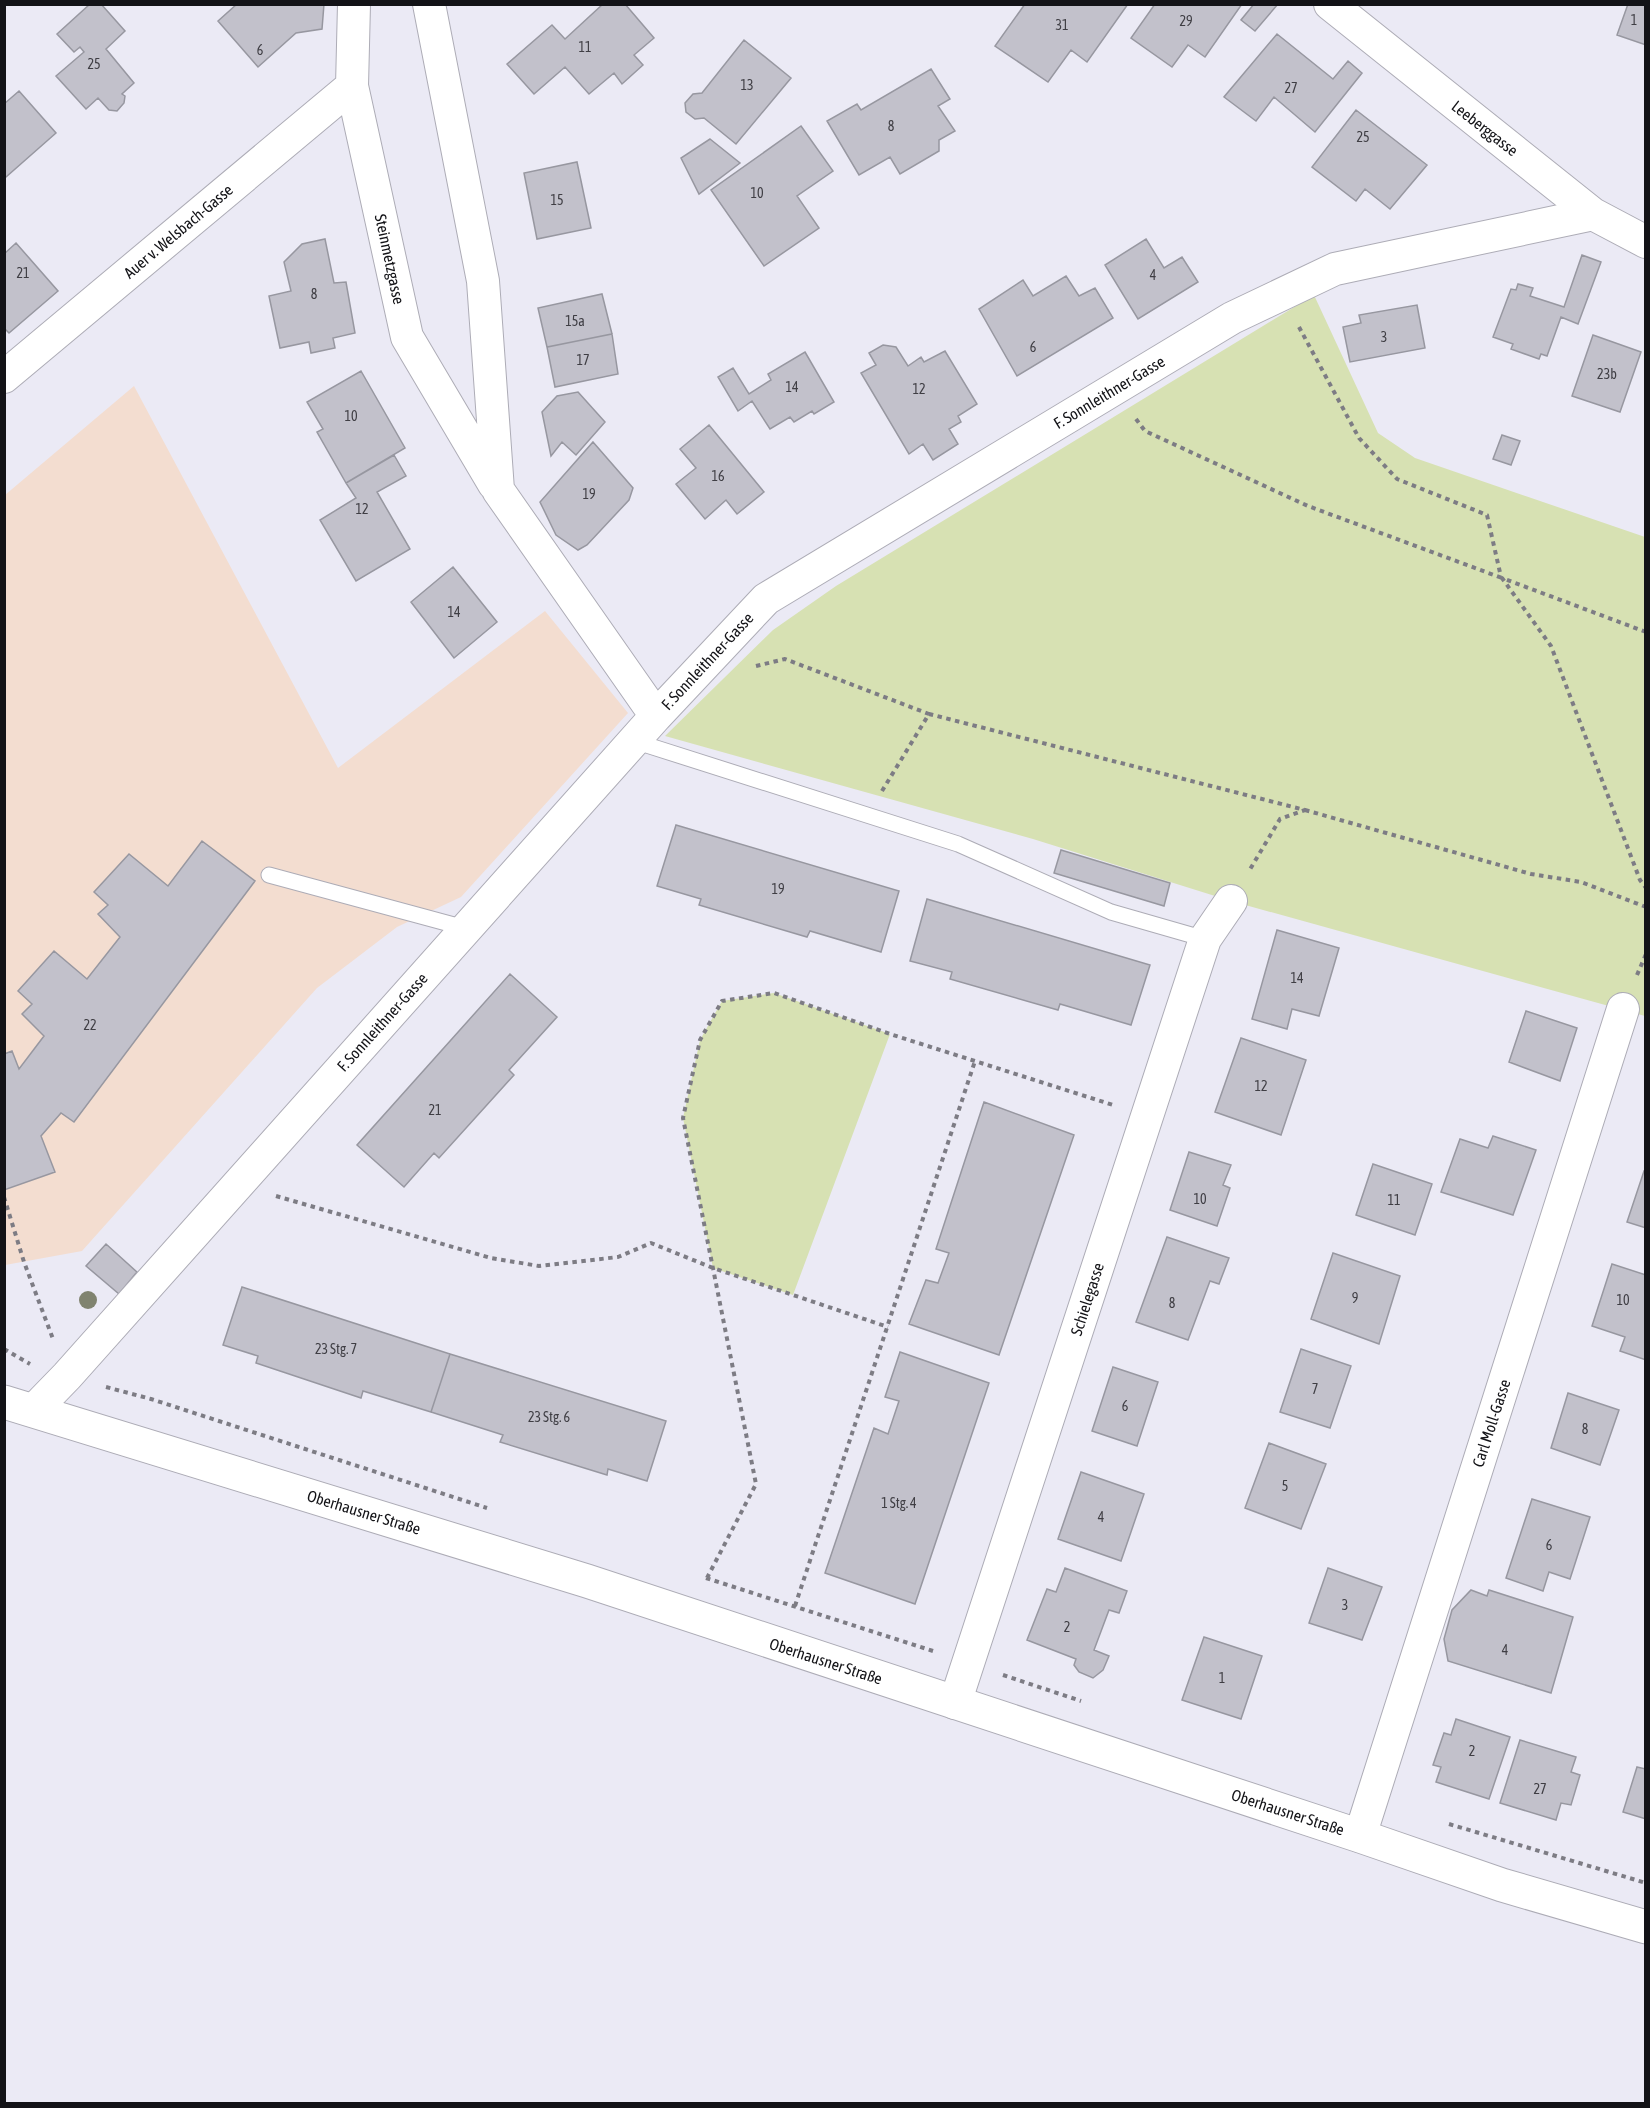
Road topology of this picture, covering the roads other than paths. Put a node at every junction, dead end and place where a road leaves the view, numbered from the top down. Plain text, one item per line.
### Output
1 (354, 4) edge
2 (429, 4) edge
3 (1330, 4) edge
4 (352, 86) junction
5 (1593, 214) junction
6 (1646, 242) edge
7 (4, 377) edge
8 (498, 490) junction
9 (656, 716) junction
10 (634, 741) junction
11 (269, 875) dead end
12 (1231, 901) road end
13 (465, 928) junction
14 (1205, 939) junction
15 (1623, 1009) dead end
16 (19, 1406) edge
17 (955, 1703) junction
18 (1360, 1836) junction
19 (1646, 1927) edge

1 - 4 street, Steinmetzgasse
2 - 8 street
3 - 5 street, Leeberggasse
4 - 7 street, Auer v. Welsbach-Gasse
4 - 8 street, Steinmetzgasse
5 - 6 street, Leeberggasse
5 - 9 street, F. Sonnleithner-Gasse
8 - 9 street, Steinmetzgasse
9 - 10 street, F. Sonnleithner-Gasse
10 - 13 street, F. Sonnleithner-Gasse
10 - 14 lane
11 - 13 lane
12 - 14 street, Schielegasse
13 - 16 street, F. Sonnleithner-Gasse
14 - 17 street, Schielegasse
15 - 18 street, Carl Moll-Gasse
16 - 17 street, Oberhausner Straße
17 - 18 street, Oberhausner Straße
18 - 19 street, Oberhausner Straße

